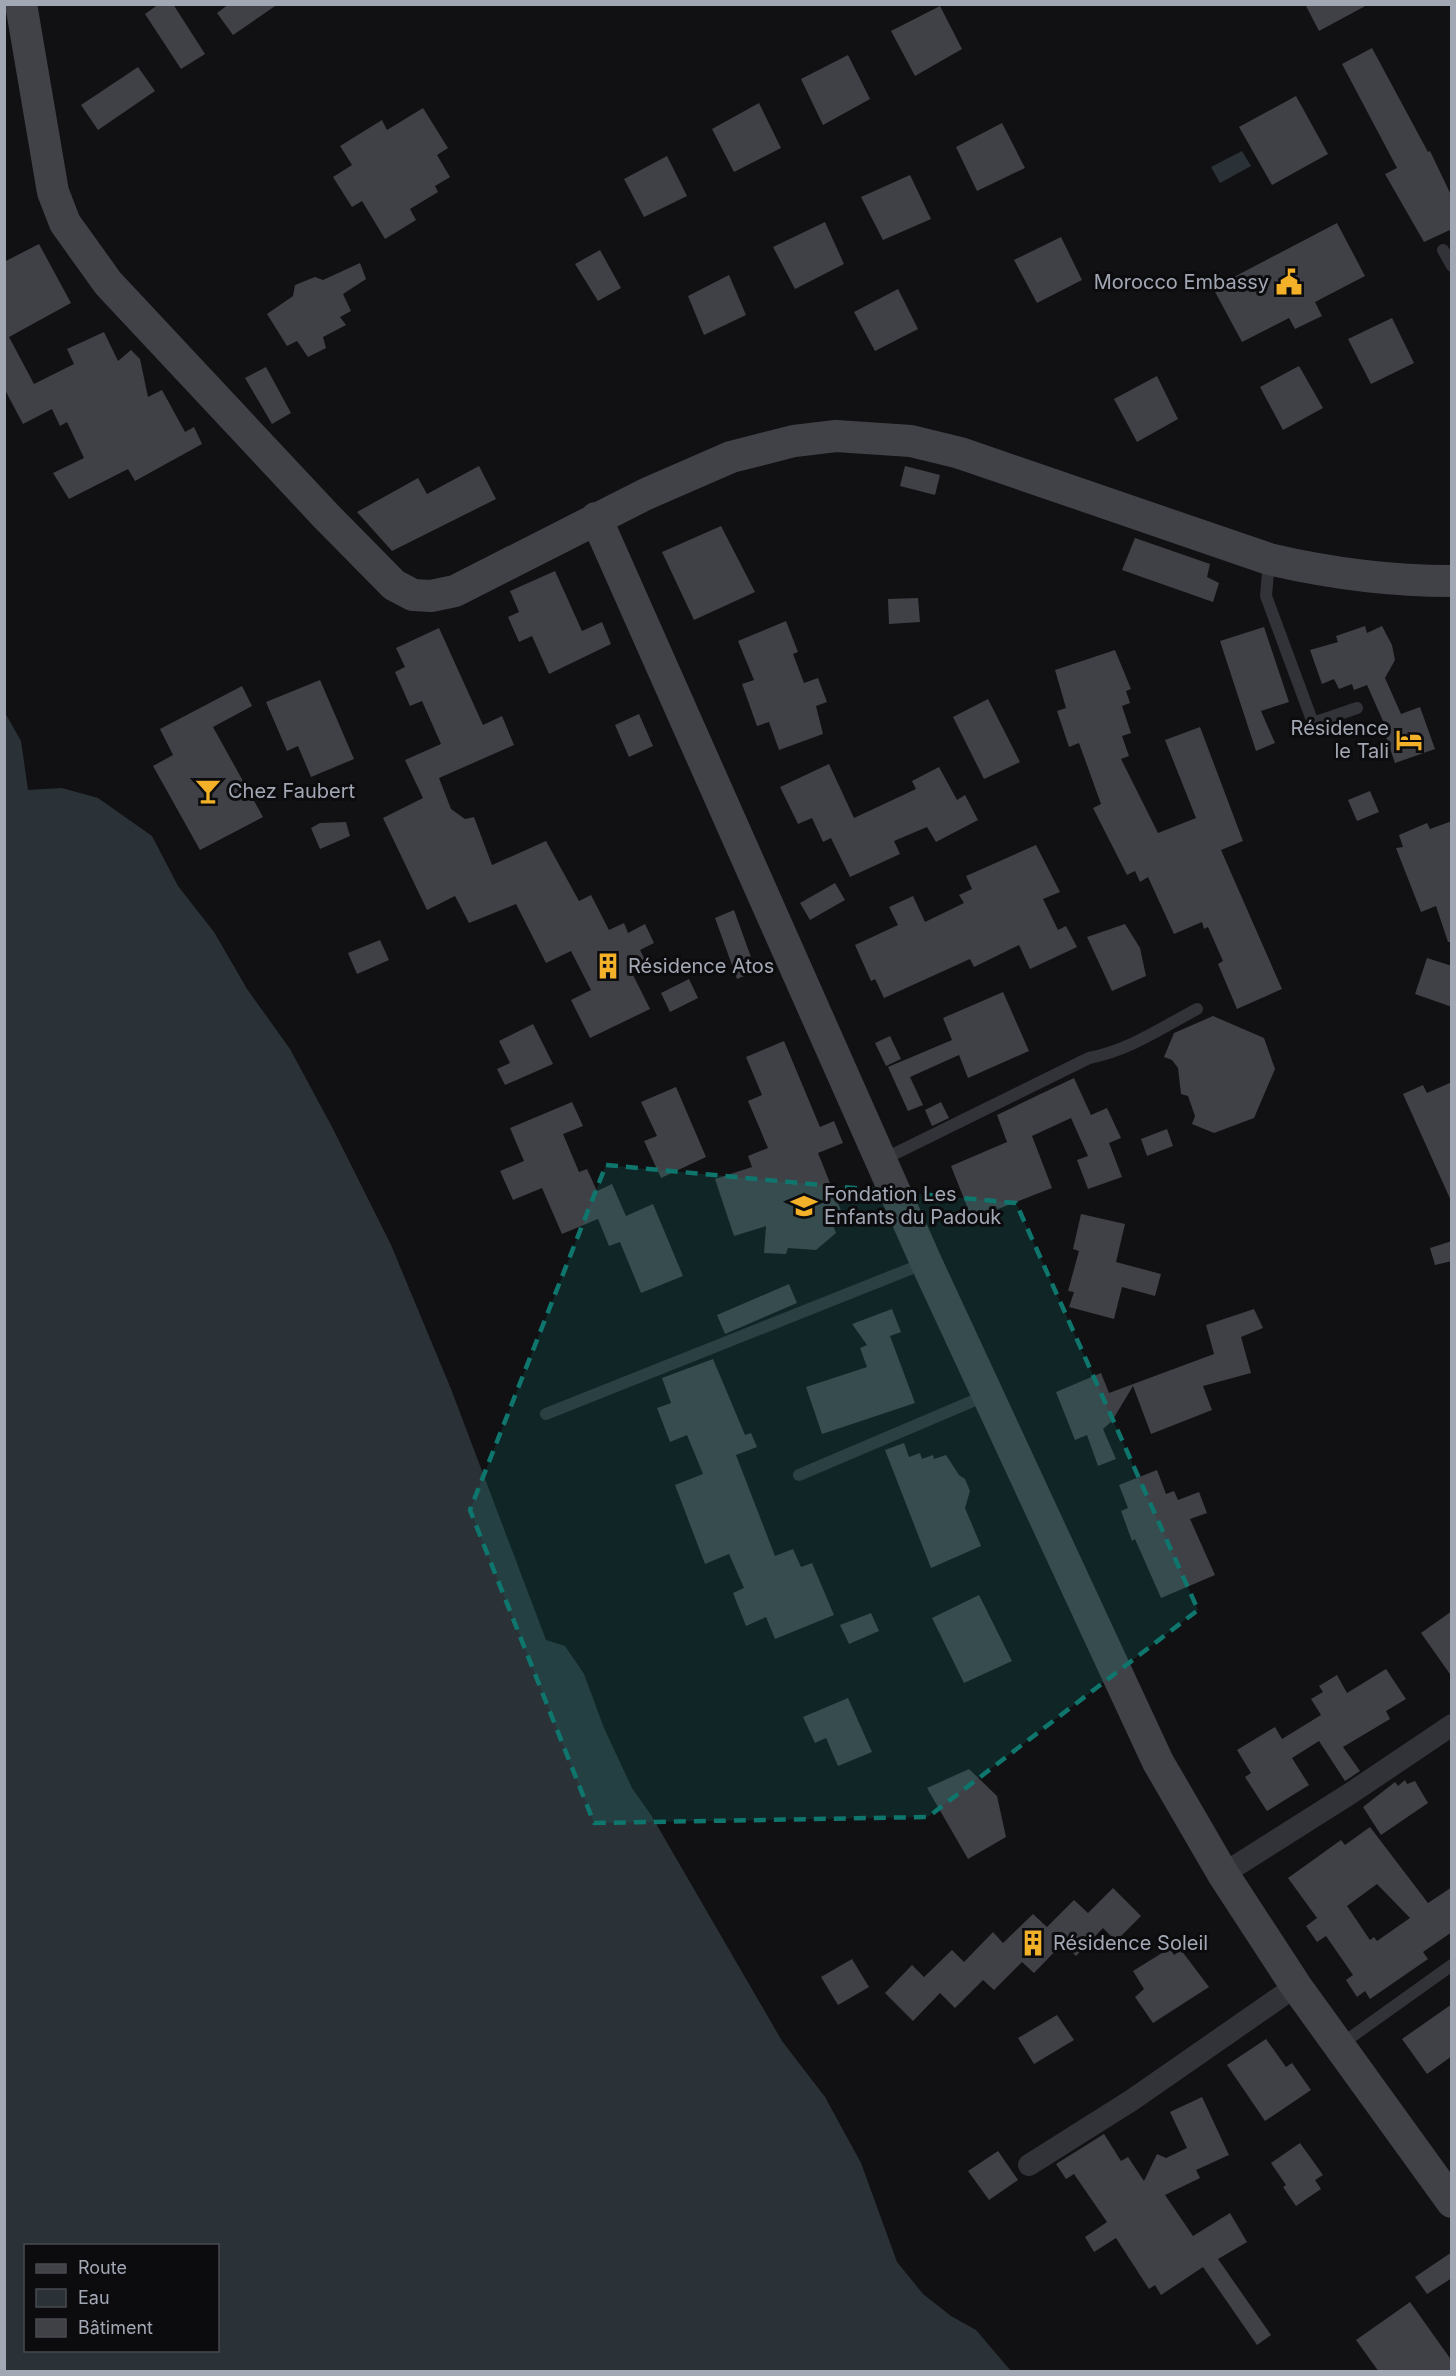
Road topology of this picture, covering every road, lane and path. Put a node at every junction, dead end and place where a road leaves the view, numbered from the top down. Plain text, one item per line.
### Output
1 (21, 4) edge
2 (1443, 250) dead end
3 (1452, 266) edge
4 (596, 518) junction
5 (1269, 559) junction
6 (1452, 581) edge
7 (1357, 708) dead end
8 (1197, 1009) dead end
9 (882, 1160) junction
10 (926, 1262) junction
11 (988, 1395) junction
12 (546, 1414) dead end
13 (799, 1475) dead end
14 (1452, 1725) edge
15 (1223, 1874) junction
16 (1452, 1965) edge
17 (1296, 1986) junction
18 (1339, 2046) junction
19 (1029, 2165) dead end
20 (1452, 2202) edge

1 - 4 main road
2 - 3 lane
4 - 5 main road
4 - 9 main road
5 - 6 main road
5 - 7 lane
8 - 9 lane
9 - 10 main road
10 - 11 main road
10 - 12 lane
11 - 13 lane
11 - 15 main road
14 - 15 street
15 - 17 main road
16 - 18 lane
17 - 18 main road
17 - 19 street
18 - 20 main road

